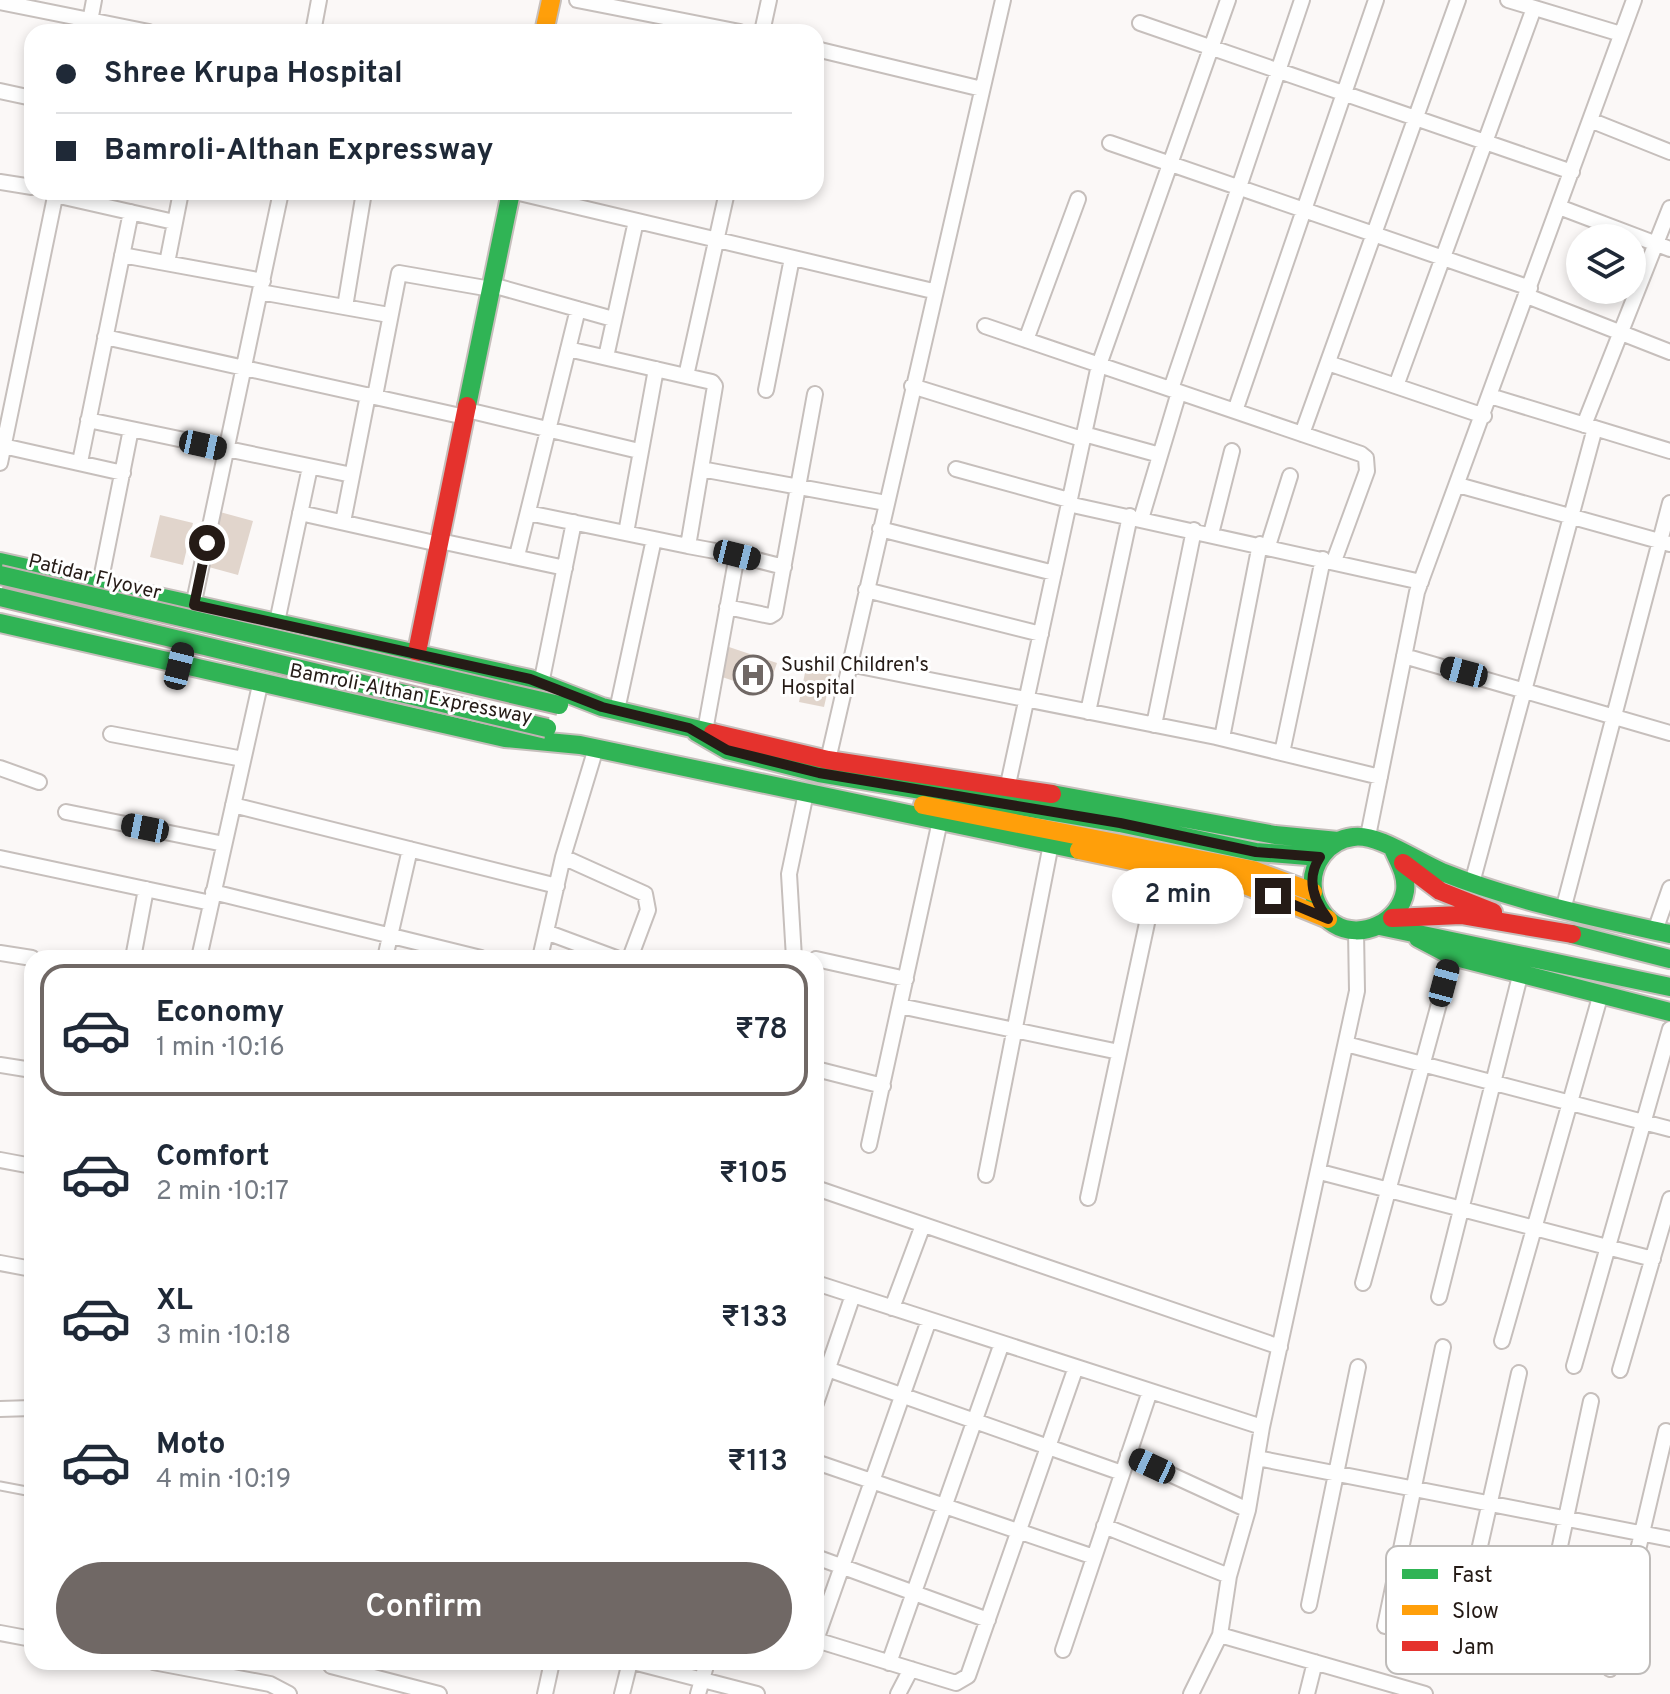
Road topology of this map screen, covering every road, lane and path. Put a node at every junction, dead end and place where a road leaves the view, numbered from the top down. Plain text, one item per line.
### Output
1 (94, 0) edge
2 (319, 0) edge
3 (551, 0) edge
4 (577, 0) edge
5 (769, 0) edge
6 (1003, 0) edge
7 (1228, 0) edge
8 (1302, 0) edge
9 (1376, 0) edge
10 (1458, 0) edge
11 (1634, 0) edge
12 (1513, 1) edge
13 (0, 2) edge
14 (1534, 8) junction
15 (1140, 23) dead end
16 (82, 24) edge
17 (89, 24) edge
18 (314, 24) edge
19 (546, 24) edge
20 (699, 24) edge
21 (764, 24) edge
22 (1621, 34) junction
23 (1212, 45) junction
24 (824, 51) edge
25 (1279, 69) junction
26 (982, 89) junction
27 (0, 91) edge
28 (1345, 91) junction
29 (24, 96) edge
30 (1417, 116) junction
31 (1590, 120) junction
32 (1485, 141) junction
33 (1110, 143) dead end
34 (1670, 152) edge
35 (1171, 163) junction
36 (1572, 172) junction
37 (0, 182) edge
38 (24, 186) edge
39 (1239, 187) junction
40 (1078, 199) dead end
41 (55, 200) edge
42 (81, 200) edge
43 (179, 200) edge
44 (279, 200) edge
45 (363, 200) edge
46 (511, 200) edge
47 (547, 200) edge
48 (725, 200) edge
49 (1559, 207) junction
50 (1670, 208) edge
51 (1305, 210) junction
52 (131, 212) junction
53 (636, 221) junction
54 (174, 222) junction
55 (1374, 234) junction
56 (717, 240) junction
57 (1664, 247) edge
58 (122, 255) junction
59 (1441, 257) junction
60 (792, 258) junction
61 (167, 263) junction
62 (262, 286) junction
63 (492, 287) junction
64 (933, 291) junction
65 (1528, 292) junction
66 (345, 307) junction
67 (578, 309) junction
68 (389, 315) junction
69 (613, 319) junction
70 (985, 326) dead end
71 (1622, 334) junction
72 (105, 337) junction
73 (1026, 340) junction
74 (568, 349) junction
75 (1670, 352) edge
76 (606, 357) junction
77 (1328, 363) junction
78 (1099, 365) junction
79 (244, 367) junction
80 (656, 369) junction
81 (686, 376) junction
82 (912, 386) junction
83 (1396, 386) junction
84 (766, 390) dead end
85 (1175, 391) junction
86 (815, 394) dead end
87 (371, 396) junction
88 (1490, 396) junction
89 (1235, 411) junction
90 (466, 413) junction
91 (1484, 416) junction
92 (88, 420) junction
93 (1590, 426) junction
94 (131, 429) junction
95 (547, 429) junction
96 (1302, 434) junction
97 (1083, 437) junction
98 (227, 450) junction
99 (639, 451) junction
100 (1232, 451) dead end
101 (1670, 451) edge
102 (1, 453) edge
103 (1160, 455) junction
104 (80, 462) junction
105 (310, 467) junction
106 (701, 469) junction
107 (956, 469) dead end
108 (123, 473) junction
109 (352, 475) junction
110 (1290, 476) dead end
111 (1458, 485) junction
112 (801, 487) junction
113 (1069, 502) junction
114 (886, 503) junction
115 (1670, 503) edge
116 (300, 513) junction
117 (528, 513) junction
118 (1571, 517) junction
119 (1135, 518) junction
120 (343, 522) junction
121 (574, 522) junction
122 (880, 529) junction
123 (1194, 530) junction
124 (626, 533) junction
125 (1211, 534) junction
126 (654, 539) junction
127 (439, 542) junction
128 (1665, 543) edge
129 (1264, 545) junction
130 (688, 546) junction
131 (737, 555) junction
132 (517, 556) junction
133 (1328, 560) junction
134 (0, 562) edge
135 (784, 567) junction
136 (565, 568) junction
137 (1054, 573) junction
138 (0, 575) edge
139 (1421, 582) junction
140 (100, 584) junction
141 (866, 590) junction
142 (0, 597) edge
143 (194, 605) junction
144 (727, 607) junction
145 (277, 622) junction
146 (0, 623) edge
147 (1041, 634) junction
148 (417, 652) junction
149 (1404, 656) junction
150 (849, 664) junction
151 (179, 666) junction
152 (541, 684) junction
153 (260, 685) junction
154 (1523, 688) junction
155 (1026, 700) junction
156 (610, 708) junction
157 (1088, 712) junction
158 (1614, 716) junction
159 (1154, 725) junction
160 (697, 729) junction
161 (1670, 733) edge
162 (111, 734) dead end
163 (1222, 738) junction
164 (588, 747) junction
165 (1282, 753) junction
166 (243, 759) junction
167 (828, 760) junction
168 (0, 768) edge
169 (683, 768) junction
170 (1380, 777) junction
171 (39, 782) dead end
172 (1007, 789) junction
173 (806, 793) junction
174 (233, 805) junction
175 (66, 812) dead end
176 (940, 821) junction
177 (1368, 836) junction
178 (1338, 841) junction
179 (224, 844) junction
180 (1051, 844) junction
181 (410, 849) junction
182 (563, 857) junction
183 (1320, 857) junction
184 (1398, 857) junction
185 (0, 858) edge
186 (1159, 867) junction
187 (1472, 883) junction
188 (557, 886) junction
189 (1670, 888) edge
190 (146, 889) junction
191 (1313, 892) junction
192 (212, 897) junction
193 (1563, 910) junction
194 (1328, 919) junction
195 (1390, 924) junction
196 (1525, 925) junction
197 (1356, 931) junction
198 (546, 932) junction
199 (1662, 932) edge
200 (390, 935) junction
201 (135, 950) edge
202 (201, 950) edge
203 (387, 950) edge
204 (449, 950) edge
205 (542, 950) edge
206 (594, 950) edge
207 (633, 950) edge
208 (794, 950) edge
209 (0, 953) edge
210 (1452, 956) junction
211 (24, 957) edge
212 (1670, 959) edge
213 (824, 961) edge
214 (1520, 976) junction
215 (906, 979) junction
216 (1670, 987) edge
217 (1600, 997) junction
218 (900, 1006) junction
219 (1670, 1012) edge
220 (1015, 1029) junction
221 (1670, 1029) edge
222 (1346, 1044) junction
223 (1119, 1052) junction
224 (1423, 1064) junction
225 (0, 1065) edge
226 (24, 1069) edge
227 (824, 1071) edge
228 (1492, 1084) junction
229 (883, 1086) junction
230 (1569, 1103) junction
231 (1644, 1122) junction
232 (1670, 1129) edge
233 (869, 1145) dead end
234 (0, 1160) edge
235 (24, 1164) edge
236 (1320, 1172) junction
237 (986, 1175) dead end
238 (1389, 1188) junction
239 (824, 1191) edge
240 (1088, 1198) dead end
241 (1670, 1199) edge
242 (1461, 1206) junction
243 (923, 1225) junction
244 (1535, 1226) junction
245 (1608, 1247) junction
246 (1653, 1259) junction
247 (0, 1263) edge
248 (24, 1268) edge
249 (1363, 1283) dead end
250 (824, 1286) edge
251 (853, 1295) junction
252 (1439, 1297) dead end
253 (892, 1308) junction
254 (929, 1320) junction
255 (1502, 1341) dead end
256 (1002, 1343) junction
257 (1280, 1347) junction
258 (1443, 1347) dead end
259 (824, 1362) edge
260 (1574, 1366) dead end
261 (1076, 1367) junction
262 (1358, 1367) dead end
263 (824, 1368) edge
264 (1620, 1370) dead end
265 (1519, 1373) dead end
266 (1150, 1391) junction
267 (903, 1396) junction
268 (1591, 1401) dead end
269 (24, 1408) edge
270 (0, 1409) edge
271 (975, 1421) junction
272 (1262, 1427) junction
273 (1666, 1431) dead end
274 (1048, 1447) junction
275 (1128, 1455) junction
276 (1257, 1458) junction
277 (824, 1465) edge
278 (1122, 1473) junction
279 (1337, 1473) junction
280 (872, 1482) junction
281 (0, 1486) edge
282 (1412, 1488) junction
283 (24, 1490) edge
284 (1489, 1503) junction
285 (944, 1507) junction
286 (1248, 1510) junction
287 (1564, 1518) junction
288 (1104, 1526) junction
289 (1019, 1532) junction
290 (1641, 1533) junction
291 (1670, 1539) edge
292 (1401, 1546) edge
293 (1480, 1546) edge
294 (1558, 1546) edge
295 (1638, 1546) edge
296 (1094, 1557) junction
297 (824, 1560) edge
298 (842, 1566) junction
299 (1229, 1576) junction
300 (914, 1591) junction
301 (1309, 1605) dead end
302 (824, 1617) edge
303 (988, 1620) junction
304 (1386, 1621) edge
305 (1385, 1626) dead end
306 (0, 1633) edge
307 (1220, 1635) junction
308 (24, 1638) edge
309 (824, 1643) edge
310 (1063, 1650) dead end
311 (1315, 1662) junction
312 (889, 1663) junction
313 (911, 1669) junction
314 (196, 1670) edge
315 (346, 1670) edge
316 (550, 1670) edge
317 (629, 1670) edge
318 (653, 1670) edge
319 (700, 1687) edge
320 (1385, 1688) edge
321 (289, 1694) edge
322 (439, 1694) edge
323 (545, 1694) edge
324 (622, 1694) edge
325 (757, 1694) edge
326 (898, 1694) edge
327 (1191, 1694) edge
328 (1307, 1694) edge
329 (1425, 1694) edge

1 - 17 street
2 - 18 street
3 - 19 main road
4 - 20 street
5 - 21 street
6 - 26 street
7 - 23 street
8 - 25 street
9 - 28 street
10 - 30 street
11 - 22 street
12 - 14 street
13 - 16 street
14 - 22 street
14 - 32 street
15 - 23 street
22 - 31 street
23 - 25 street
23 - 35 street
24 - 26 street
25 - 28 street
25 - 39 street
26 - 64 street
27 - 29 street
28 - 30 street
28 - 51 street
30 - 32 street
30 - 55 street
31 - 34 street
31 - 36 street
32 - 36 street
32 - 59 street
33 - 35 street
35 - 39 street
35 - 78 street
36 - 49 street
37 - 38 street
39 - 51 street
39 - 85 street
40 - 73 street
41 - 102 street
42 - 52 street
43 - 54 street
44 - 62 street
45 - 66 street
46 - 63 main road
47 - 53 street
48 - 56 street
49 - 57 street
49 - 65 street
50 - 57 street
51 - 55 street
51 - 89 street
52 - 54 street
52 - 58 street
53 - 56 street
53 - 69 street
54 - 61 street
55 - 59 street
55 - 77 street
56 - 60 street
56 - 81 street
57 - 71 street
58 - 61 street
58 - 72 street
59 - 65 street
59 - 83 street
60 - 64 street
60 - 84 street
61 - 62 street
62 - 66 street
62 - 79 street
63 - 67 street
63 - 68 street
63 - 90 main road
64 - 82 street
65 - 71 street
65 - 88 street
66 - 68 street
67 - 69 street
67 - 74 street
68 - 87 street
69 - 76 street
70 - 73 street
71 - 75 street
71 - 93 street
72 - 79 street
72 - 92 street
73 - 78 street
74 - 76 street
74 - 95 street
76 - 80 street
77 - 83 street
77 - 96 street
78 - 85 street
78 - 97 street
79 - 87 street
79 - 98 street
80 - 81 street
80 - 99 street
81 - 106 street
82 - 97 street
82 - 114 street
83 - 91 street
85 - 89 street
85 - 103 street
86 - 112 street
87 - 90 street
87 - 109 street
88 - 91 street
88 - 93 street
89 - 96 street
90 - 95 street
90 - 127 main road
91 - 111 street
92 - 94 street
92 - 104 street
93 - 101 street
93 - 118 street
94 - 98 street
94 - 108 street
95 - 99 street
95 - 117 street
96 - 133 street
97 - 103 street
97 - 113 street
98 - 105 street
98 - 143 street
99 - 124 street
100 - 125 street
102 - 104 street
103 - 119 street
104 - 108 street
105 - 109 street
105 - 116 street
106 - 112 street
106 - 130 street
107 - 113 street
108 - 140 street
109 - 120 street
110 - 129 street
111 - 118 street
111 - 139 street
112 - 114 street
112 - 135 street
113 - 119 street
113 - 137 street
114 - 122 street
115 - 128 street
116 - 120 street
116 - 145 street
117 - 121 street
117 - 132 street
118 - 128 street
118 - 154 street
119 - 123 street
119 - 157 street
120 - 127 street
121 - 124 street
121 - 136 street
122 - 137 street
122 - 141 street
123 - 125 street
123 - 159 street
124 - 126 street
125 - 129 street
126 - 130 street
126 - 156 street
127 - 132 street
127 - 148 main road
128 - 158 street
129 - 133 street
129 - 163 street
130 - 131 street
131 - 135 street
131 - 144 street
132 - 136 street
133 - 139 street
133 - 165 street
134 - 140 main road, Bamroli-Althan Expressway
135 - 144 street
136 - 152 street
137 - 147 street
138 - 156 main road, Patidar Flyover, bridge
139 - 149 street
140 - 143 main road, Bamroli-Althan Expressway
141 - 147 street
141 - 150 street
142 - 164 main road, bridge
143 - 145 main road, Bamroli-Althan Expressway
143 - 151 street
144 - 160 street
145 - 148 main road, Bamroli-Althan Expressway
146 - 151 main road, Bamroli-Althan Expressway
147 - 155 street
148 - 152 main road, Bamroli-Althan Expressway
149 - 154 street
149 - 170 street
150 - 155 street
150 - 167 street
151 - 153 main road, Bamroli-Althan Expressway
152 - 156 main road, Bamroli-Althan Expressway
153 - 164 main road, Bamroli-Althan Expressway
153 - 166 street
154 - 158 street
154 - 187 street
155 - 157 street
155 - 172 street
156 - 160 main road
157 - 159 street
158 - 161 street
158 - 193 street
159 - 163 street
160 - 167 main road
160 - 183 main road
162 - 166 street
163 - 165 street
164 - 169 main road, Bamroli-Althan Expressway
164 - 182 street
165 - 170 street
166 - 174 street
167 - 172 main road
168 - 171 street
169 - 173 main road, Bamroli-Althan Expressway
169 - 191 main road
170 - 177 street
172 - 178 main road
173 - 176 main road, Bamroli-Althan Expressway
173 - 208 street
174 - 179 street
174 - 181 street
175 - 179 street
176 - 180 main road, Bamroli-Althan Expressway
176 - 215 street
177 - 178 main road
177 - 184 main road
178 - 183 main road
179 - 192 street
180 - 186 main road, Bamroli-Althan Expressway
180 - 220 street
181 - 188 street
181 - 200 street
182 - 188 street
182 - 207 street
183 - 191 main road
184 - 187 main road
184 - 195 main road
184 - 196 main road
185 - 190 street
186 - 194 main road, Bamroli-Althan Expressway
186 - 223 street
187 - 193 main road
188 - 198 street
189 - 199 street
190 - 192 street
190 - 201 street
191 - 194 main road
192 - 200 street
192 - 202 street
193 - 199 main road
194 - 197 main road
195 - 196 main road
195 - 197 main road
195 - 210 main road
195 - 216 main road
196 - 212 main road
197 - 222 street
198 - 205 street
198 - 206 street
200 - 203 street
200 - 204 street
209 - 211 street
210 - 214 main road
210 - 224 street
213 - 215 street
214 - 217 main road
214 - 228 street
215 - 218 street
217 - 219 main road
217 - 230 street
218 - 220 street
218 - 229 street
220 - 223 street
220 - 237 street
221 - 231 street
222 - 224 street
222 - 236 street
223 - 240 street
224 - 228 street
224 - 238 street
225 - 226 street
227 - 229 street
228 - 230 street
228 - 242 street
229 - 233 street
230 - 231 street
230 - 244 street
231 - 232 street
231 - 245 street
234 - 235 street
236 - 238 street
236 - 257 street
238 - 242 street
238 - 249 street
239 - 243 street
241 - 246 street
242 - 244 street
242 - 252 street
243 - 253 street
243 - 257 street
244 - 245 street
244 - 255 street
245 - 246 street
245 - 260 street
246 - 264 street
247 - 248 street
250 - 251 street
251 - 253 street
251 - 259 street
253 - 254 street
254 - 256 street
254 - 267 street
256 - 261 street
256 - 271 street
257 - 272 street
258 - 282 street
261 - 266 street
261 - 274 street
262 - 279 street
263 - 267 street
265 - 284 street
266 - 272 street
266 - 275 street
267 - 271 street
267 - 280 street
268 - 287 street
269 - 270 street
271 - 274 street
271 - 285 street
272 - 276 street
273 - 290 street
274 - 278 street
274 - 289 street
275 - 278 street
275 - 286 street
276 - 279 street
276 - 286 street
277 - 280 street
278 - 288 street
279 - 282 street
279 - 301 street
280 - 285 street
280 - 298 street
281 - 283 lane
282 - 284 street
282 - 292 street
284 - 287 street
284 - 293 street
285 - 289 street
285 - 300 street
286 - 299 street
287 - 290 street
287 - 294 street
288 - 296 street
288 - 299 street
289 - 296 street
289 - 303 street
290 - 291 street
290 - 295 street
296 - 310 street
297 - 298 street
298 - 300 street
298 - 302 street
299 - 307 street
300 - 303 street
300 - 312 street
303 - 313 street
304 - 305 street
306 - 308 street
307 - 311 street
307 - 327 street
309 - 312 street
311 - 320 street
311 - 328 street
312 - 313 street
313 - 326 street
314 - 321 street
315 - 322 street
316 - 323 street
317 - 324 street
318 - 319 street
319 - 325 street
320 - 329 street

